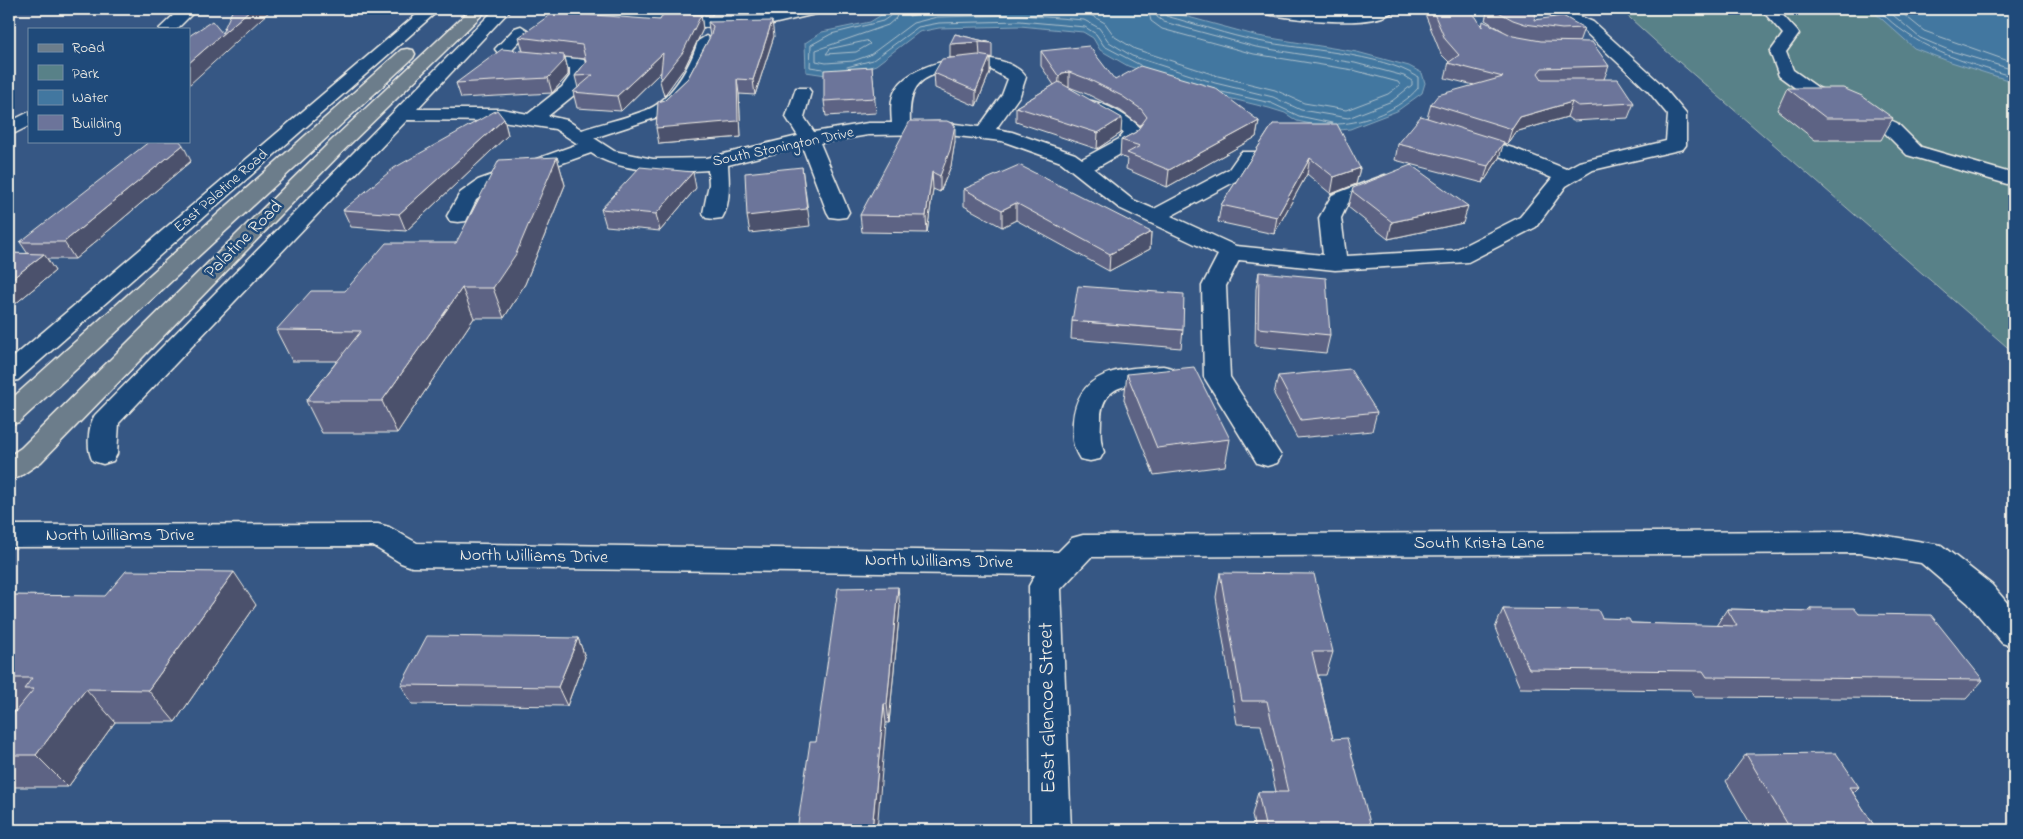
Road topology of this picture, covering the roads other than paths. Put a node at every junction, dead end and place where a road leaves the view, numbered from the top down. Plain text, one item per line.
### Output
1 (189, 9) edge
2 (432, 9) edge
3 (456, 9) edge
4 (480, 9) edge
5 (503, 9) edge
6 (557, 9) edge
7 (819, 9) edge
8 (1266, 9) edge
9 (1387, 9) edge
10 (1548, 9) edge
11 (1769, 9) edge
12 (754, 15) edge
13 (168, 28) edge
14 (521, 31) dead end
15 (706, 41) edge
16 (1613, 48) junction
17 (1587, 49) edge
18 (1627, 87) dead end
19 (1654, 87) junction
20 (802, 92) dead end
21 (1068, 94) edge
22 (400, 114) junction
23 (28, 119) edge
24 (533, 120) junction
25 (901, 129) junction
26 (9, 130) edge
27 (984, 133) junction
28 (1445, 133) edge
29 (809, 139) junction
30 (586, 141) junction
31 (1248, 156) dead end
32 (718, 162) junction
33 (1081, 168) junction
34 (1402, 175) edge
35 (1567, 177) junction
36 (2014, 180) edge
37 (838, 212) dead end
38 (714, 213) dead end
39 (458, 216) dead end
40 (1154, 217) junction
41 (1232, 252) junction
42 (1335, 264) junction
43 (9, 374) edge
44 (1201, 376) junction
45 (9, 416) edge
46 (1090, 452) dead end
47 (103, 454) dead end
48 (1267, 456) dead end
49 (9, 470) edge
50 (9, 536) edge
51 (1055, 575) junction
52 (2014, 634) edge
53 (1051, 830) edge

1 - 13 street
2 - 43 street, East Palatine Road
3 - 45 main road, Palatine Road
4 - 49 main road, Palatine Road
5 - 22 street, Palatine Road
6 - 12 street
7 - 12 street
8 - 9 street
10 - 16 street
11 - 36 street
14 - 24 street
15 - 30 street
16 - 17 street
16 - 19 street
18 - 19 street
19 - 35 street, South Stonington Drive
20 - 29 street
21 - 33 street
22 - 24 street, South Stonington Drive
22 - 47 street, Palatine Road
23 - 26 street
24 - 30 street, South Stonington Drive
25 - 27 street, South Stonington Drive
25 - 27 street
25 - 29 street, South Stonington Drive
27 - 33 street, South Stonington Drive
28 - 35 street
29 - 32 street, South Stonington Drive
29 - 37 street
30 - 32 street, South Stonington Drive
30 - 39 street
31 - 40 street
32 - 38 street
33 - 40 street, South Stonington Drive
34 - 42 street
35 - 42 street, South Stonington Drive
40 - 41 street, South Stonington Drive
41 - 42 street, South Stonington Drive
41 - 44 street
44 - 46 street
44 - 48 street
50 - 51 street, North Williams Drive
51 - 52 street, South Krista Lane
51 - 53 street, East Glencoe Street

